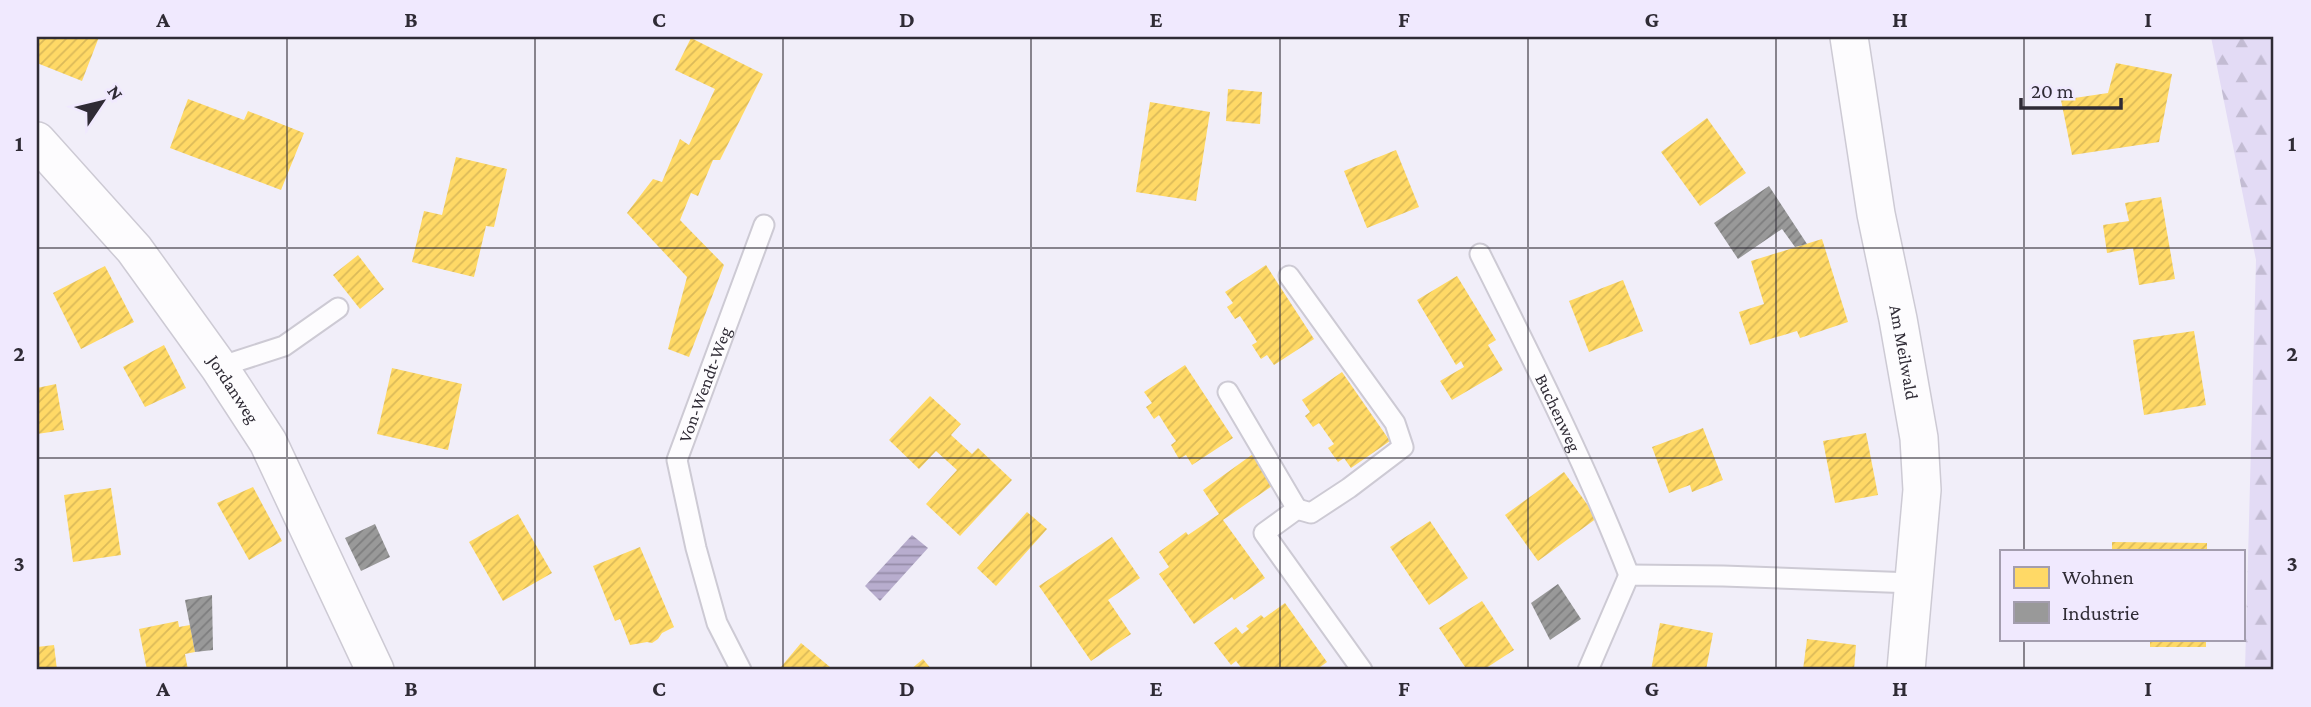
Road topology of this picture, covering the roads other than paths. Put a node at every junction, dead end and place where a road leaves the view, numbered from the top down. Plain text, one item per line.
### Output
1 (1849, 37) edge
2 (37, 141) edge
3 (764, 225) dead end
4 (1480, 254) dead end
5 (1289, 276) dead end
6 (338, 308) dead end
7 (219, 367) junction
8 (1228, 392) dead end
9 (1297, 509) junction
10 (1629, 575) junction
11 (1913, 583) junction
12 (375, 670) edge
13 (741, 670) edge
14 (1362, 670) edge
15 (1588, 670) edge
16 (1906, 670) edge

1 - 11 street, Am Meilwald
2 - 7 street, Jordanweg
3 - 13 lane, Von-Wendt-Weg
4 - 10 lane, Buchenweg
5 - 9 lane
6 - 7 lane
7 - 12 street, Jordanweg
8 - 9 lane
9 - 14 lane
10 - 11 lane
10 - 15 lane
11 - 16 street, Am Meilwald

